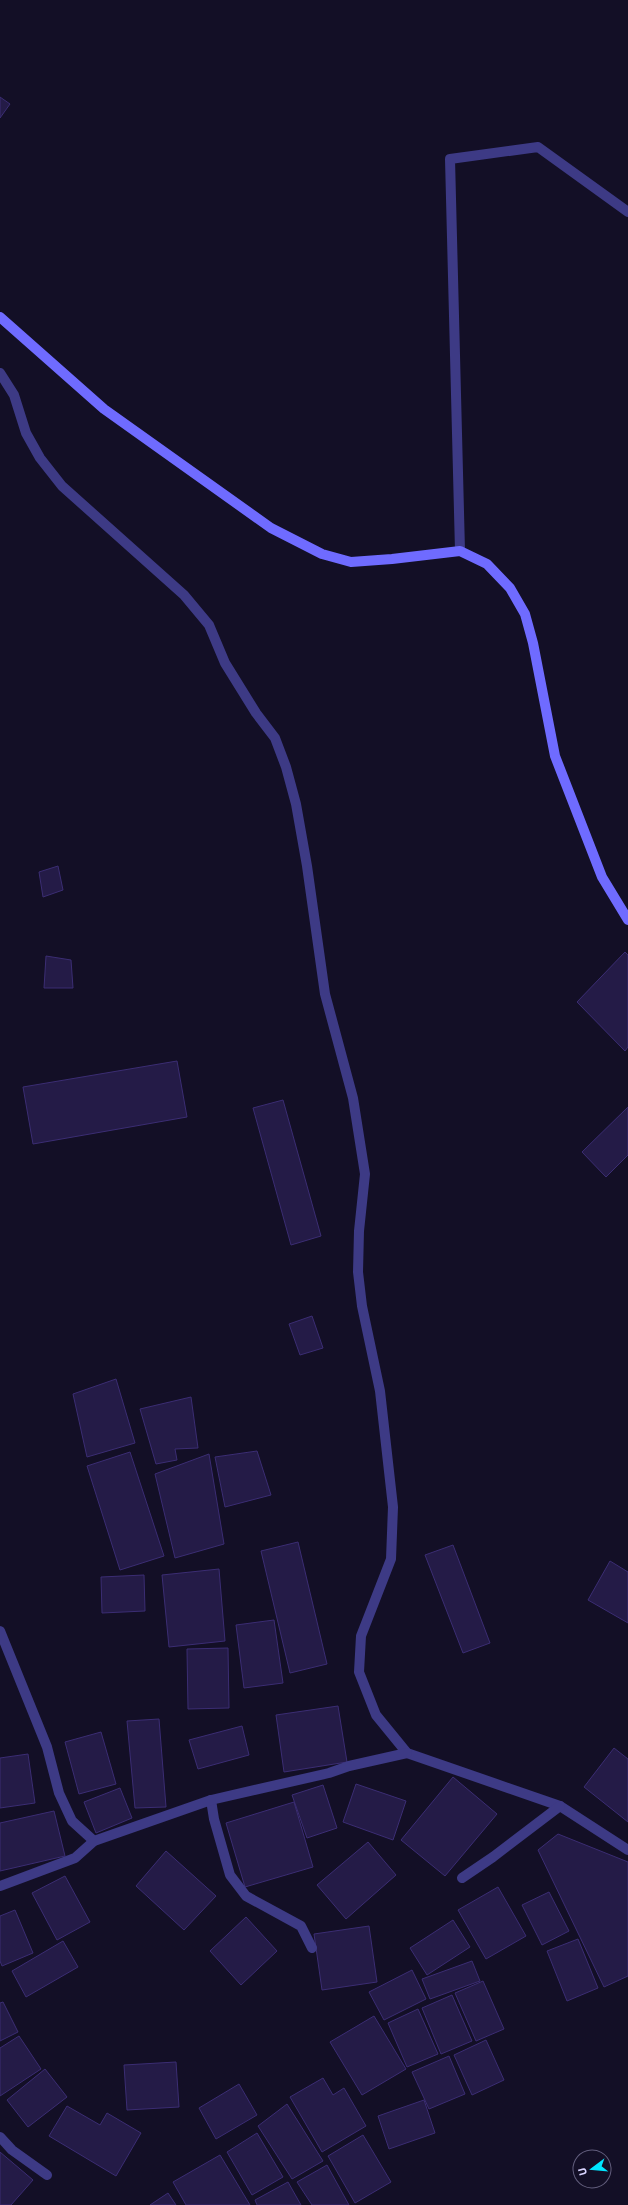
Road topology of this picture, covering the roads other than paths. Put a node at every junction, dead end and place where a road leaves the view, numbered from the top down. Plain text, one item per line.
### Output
1 (628, 212) edge
2 (0, 318) edge
3 (0, 373) edge
4 (460, 551) junction
5 (628, 920) edge
6 (0, 1631) edge
7 (407, 1753) junction
8 (211, 1800) junction
9 (560, 1806) junction
10 (94, 1841) junction
11 (628, 1850) edge
12 (462, 1878) dead end
13 (0, 1886) edge
14 (312, 1948) dead end
15 (0, 2137) edge
16 (47, 2175) dead end

1 - 4 street
2 - 4 street
3 - 7 street
4 - 5 street
6 - 10 street
7 - 8 street
7 - 9 street
8 - 10 street
8 - 14 street
9 - 11 street
9 - 12 street
10 - 13 street
15 - 16 street

